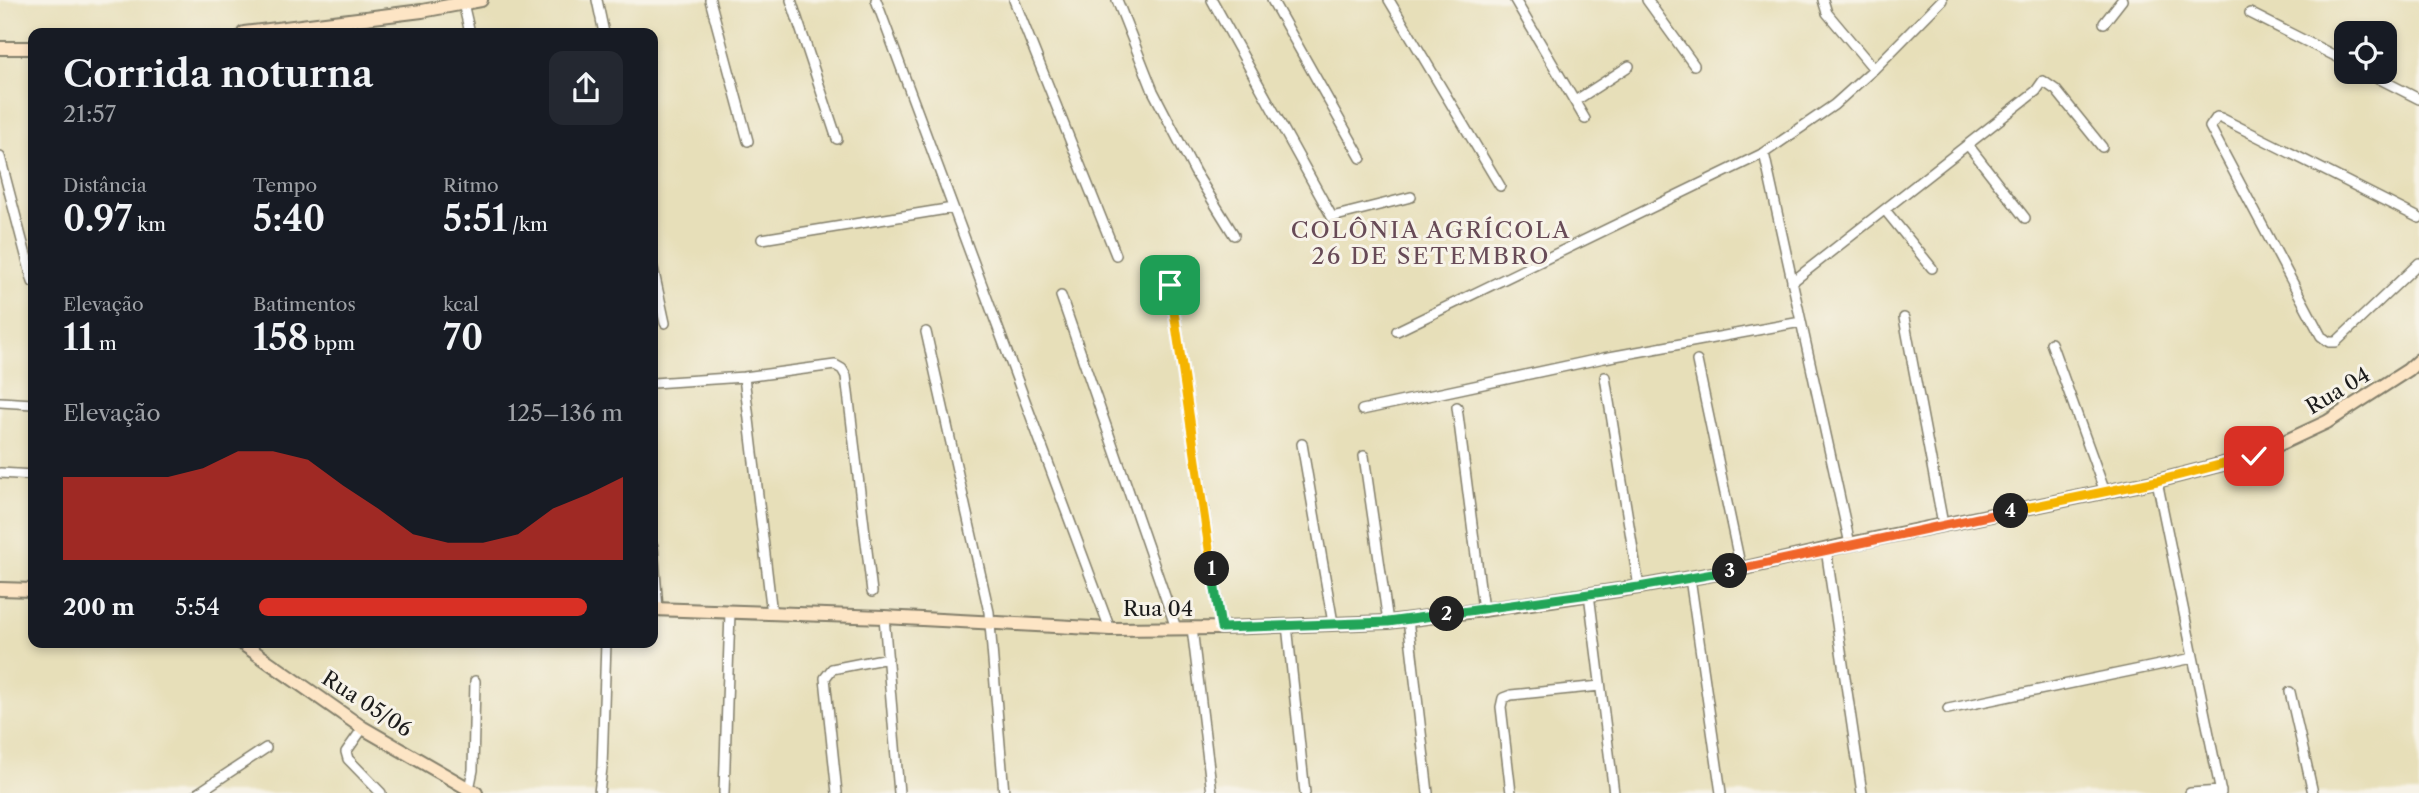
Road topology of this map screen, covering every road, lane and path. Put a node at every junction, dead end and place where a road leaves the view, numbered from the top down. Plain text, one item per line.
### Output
1 (481, 0) edge
2 (597, 0) edge
3 (710, 0) edge
4 (791, 0) edge
5 (876, 0) edge
6 (1014, 0) edge
7 (1118, 0) edge
8 (1212, 0) edge
9 (1272, 0) edge
10 (1389, 0) edge
11 (1515, 0) edge
12 (1647, 0) edge
13 (1823, 0) edge
14 (1942, 0) edge
15 (2122, 0) edge
16 (463, 3) junction
17 (420, 5) edge
18 (2250, 13) dead end
19 (2104, 23) dead end
20 (339, 28) edge
21 (469, 28) edge
22 (603, 28) edge
23 (0, 48) edge
24 (28, 48) edge
25 (2334, 55) edge
26 (1694, 65) dead end
27 (1629, 66) dead end
28 (1874, 69) junction
29 (2390, 84) edge
30 (2419, 99) edge
31 (1575, 101) junction
32 (1585, 119) dead end
33 (837, 138) dead end
34 (748, 142) dead end
35 (1968, 145) junction
36 (2102, 147) dead end
37 (1764, 153) junction
38 (0, 158) edge
39 (1361, 158) dead end
40 (1500, 186) dead end
41 (1411, 197) dead end
42 (954, 208) junction
43 (1885, 210) junction
44 (2025, 218) dead end
45 (2419, 218) edge
46 (1234, 235) dead end
47 (762, 239) dead end
48 (1116, 255) dead end
49 (28, 263) edge
50 (2419, 264) edge
51 (1933, 268) dead end
52 (1793, 282) junction
53 (1170, 285) dead end
54 (658, 291) edge
55 (1061, 296) dead end
56 (1904, 318) dead end
57 (1801, 322) junction
58 (665, 323) dead end
59 (1397, 331) dead end
60 (926, 332) dead end
61 (2051, 343) dead end
62 (1698, 360) dead end
63 (2419, 360) edge
64 (744, 377) junction
65 (1605, 377) dead end
66 (658, 383) edge
67 (0, 402) edge
68 (28, 404) edge
69 (1457, 407) dead end
70 (1362, 410) dead end
71 (1302, 444) dead end
72 (1364, 456) dead end
73 (0, 473) edge
74 (28, 475) edge
75 (2157, 481) junction
76 (2105, 492) junction
77 (1943, 524) junction
78 (1850, 544) junction
79 (1826, 549) junction
80 (1741, 569) junction
81 (1690, 578) junction
82 (1639, 587) junction
83 (0, 589) edge
84 (28, 590) edge
85 (872, 592) dead end
86 (1589, 594) junction
87 (658, 609) edge
88 (1483, 610) junction
89 (730, 612) junction
90 (772, 614) junction
91 (884, 617) junction
92 (1408, 619) junction
93 (990, 622) junction
94 (1388, 622) junction
95 (1333, 623) junction
96 (1287, 625) junction
97 (1176, 628) junction
98 (1192, 628) junction
99 (1221, 628) junction
100 (1110, 629) junction
101 (249, 648) edge
102 (606, 648) edge
103 (888, 658) junction
104 (2193, 658) junction
105 (475, 681) dead end
106 (1600, 686) junction
107 (2290, 692) dead end
108 (1948, 709) dead end
109 (363, 728) junction
110 (266, 748) dead end
111 (473, 791) edge
112 (2221, 792) edge
113 (198, 793) edge
114 (381, 793) edge
115 (599, 793) edge
116 (724, 793) edge
117 (837, 793) edge
118 (899, 793) edge
119 (1004, 793) edge
120 (1212, 793) edge
121 (1305, 793) edge
122 (1428, 793) edge
123 (1511, 793) edge
124 (1614, 793) edge
125 (1721, 793) edge
126 (1862, 793) edge
127 (2190, 793) edge
128 (2313, 793) edge

1 - 16 street
2 - 22 street
3 - 34 street
4 - 33 street
5 - 42 street
6 - 48 street
7 - 46 street
8 - 41 street
9 - 39 street
10 - 40 street
11 - 31 street
12 - 26 street
13 - 28 street
14 - 28 street
15 - 19 street
16 - 17 street
16 - 21 street
17 - 20 street
18 - 25 street
23 - 24 street
27 - 31 street
28 - 37 street
29 - 30 street
31 - 32 street
35 - 36 street
35 - 43 street
35 - 44 street
37 - 52 street
37 - 59 street
38 - 49 street
42 - 47 street
42 - 100 street
43 - 51 street
43 - 52 street
45 - 50 street
52 - 57 street
53 - 99 street
54 - 58 street
55 - 97 street
56 - 77 street
57 - 70 street
57 - 78 street
60 - 93 street
61 - 76 street
62 - 80 street
63 - 75 street, Rua 04
64 - 66 street
64 - 85 street
64 - 90 street
65 - 82 street
67 - 68 street
69 - 88 street
71 - 95 street
72 - 94 street
73 - 74 street
75 - 76 street, Rua 04
75 - 104 street
76 - 77 street, Rua 04
77 - 78 street, Rua 04
78 - 79 street, Rua 04
79 - 80 street, Rua 04
79 - 126 street
80 - 81 street, Rua 04
81 - 82 street, Rua 04
81 - 125 street
82 - 86 street, Rua 04
83 - 84 street
86 - 88 street, Rua 04
86 - 106 street
87 - 89 street, Rua 04
88 - 92 street, Rua 04
89 - 90 street, Rua 04
89 - 116 street
90 - 91 street, Rua 04
91 - 93 street, Rua 04
91 - 103 street
92 - 94 street, Rua 04
92 - 122 street
93 - 100 street, Rua 04
93 - 119 street
94 - 95 street, Rua 04
95 - 96 street, Rua 04
96 - 99 street, Rua 04
96 - 121 street
97 - 98 street, Rua 04
97 - 100 street, Rua 04
98 - 99 street, Rua 04
98 - 120 street
101 - 109 street, Rua 05/06
102 - 115 street
103 - 117 street
103 - 118 street
104 - 108 street
104 - 112 street
105 - 111 street
106 - 123 street
106 - 124 street
107 - 128 street
109 - 111 street, Rua 05/06
109 - 114 street
110 - 113 street
112 - 127 street

